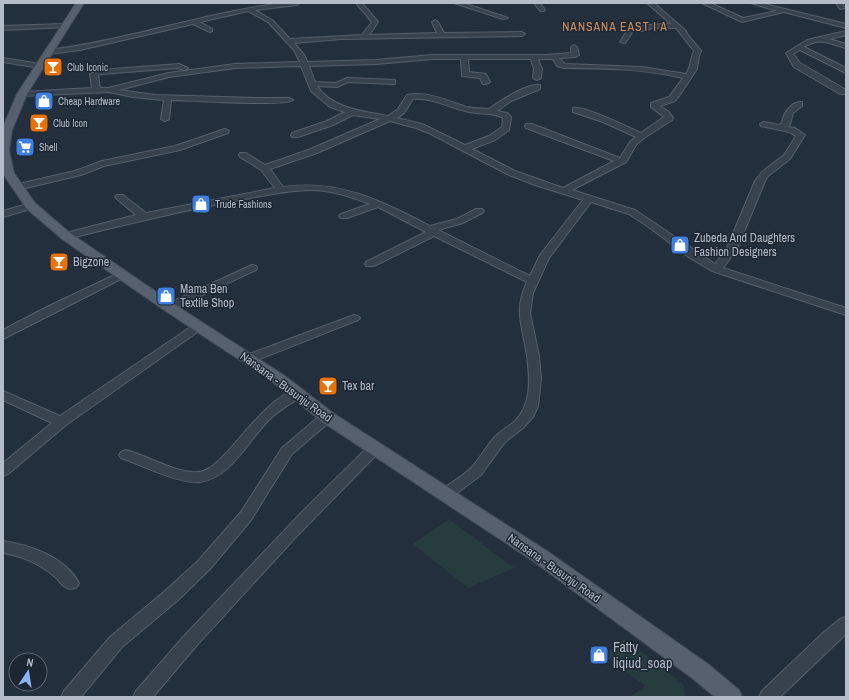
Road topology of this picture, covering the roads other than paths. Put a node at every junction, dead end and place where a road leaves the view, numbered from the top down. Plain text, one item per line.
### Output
1 (80, 3) edge
2 (297, 3) edge
3 (359, 3) edge
4 (457, 3) edge
5 (537, 3) edge
6 (650, 3) edge
7 (705, 3) edge
8 (754, 3) edge
9 (282, 4) edge
10 (252, 6) edge
11 (542, 10) dead end
12 (783, 10) junction
13 (505, 18) dead end
14 (193, 21) junction
15 (438, 25) dead end
16 (64, 26) junction
17 (676, 26) junction
18 (846, 26) edge
19 (3, 28) edge
20 (210, 30) dead end
21 (846, 33) edge
22 (441, 34) junction
23 (522, 34) dead end
24 (364, 36) junction
25 (820, 38) junction
26 (289, 41) junction
27 (623, 42) dead end
28 (100, 43) junction
29 (846, 46) edge
30 (800, 47) junction
31 (516, 48) dead end
32 (574, 48) dead end
33 (110, 50) dead end
34 (49, 52) junction
35 (464, 57) junction
36 (520, 57) junction
37 (555, 57) junction
38 (534, 58) junction
39 (3, 60) edge
40 (304, 65) junction
41 (40, 66) junction
42 (591, 66) junction
43 (846, 71) edge
44 (187, 72) junction
45 (599, 76) dead end
46 (688, 77) junction
47 (392, 82) dead end
48 (486, 82) dead end
49 (312, 84) junction
50 (96, 90) junction
51 (108, 90) junction
52 (843, 92) dead end
53 (22, 94) junction
54 (168, 97) junction
55 (289, 100) dead end
56 (800, 104) dead end
57 (576, 110) dead end
58 (352, 112) junction
59 (489, 113) junction
60 (388, 118) junction
61 (165, 119) dead end
62 (764, 124) dead end
63 (529, 126) dead end
64 (781, 127) junction
65 (225, 131) dead end
66 (295, 135) dead end
67 (641, 136) junction
68 (4, 140) edge
69 (465, 148) junction
70 (243, 155) dead end
71 (621, 161) junction
72 (264, 168) junction
73 (17, 187) junction
74 (281, 190) junction
75 (564, 191) junction
76 (120, 197) dead end
77 (589, 199) junction
78 (379, 204) junction
79 (31, 206) junction
80 (479, 211) dead end
81 (3, 214) edge
82 (144, 216) junction
83 (344, 216) dead end
84 (431, 230) junction
85 (66, 236) junction
86 (370, 264) dead end
87 (252, 268) dead end
88 (716, 269) junction
89 (122, 274) junction
90 (532, 282) junction
91 (169, 307) junction
92 (846, 312) edge
93 (354, 318) dead end
94 (199, 326) junction
95 (3, 335) edge
96 (248, 359) junction
97 (296, 394) junction
98 (3, 395) edge
99 (327, 417) junction
100 (61, 422) junction
101 (375, 448) junction
102 (126, 455) dead end
103 (3, 471) edge
104 (444, 495) junction
105 (3, 547) edge
106 (71, 583) dead end
107 (846, 624) edge
108 (70, 697) edge
109 (142, 697) edge
110 (731, 697) edge
111 (768, 697) edge

1 - 16 main road, Nansana - Busunju Road
2 - 9 street
3 - 24 street
4 - 13 street
5 - 11 street
6 - 17 street
7 - 12 street
8 - 12 street
9 - 10 street
10 - 14 street
10 - 26 street
12 - 18 street
14 - 20 street
14 - 28 street
15 - 22 street
16 - 19 street
16 - 34 main road, Nansana - Busunju Road
17 - 27 street
17 - 46 street
21 - 25 street
22 - 23 street
22 - 24 street
24 - 26 street
25 - 29 street
25 - 30 street
26 - 40 street
28 - 33 street
28 - 34 street
30 - 43 street
30 - 52 street
31 - 36 street
32 - 37 street
34 - 41 main road, Nansana - Busunju Road
35 - 36 street
35 - 40 street
35 - 48 street
36 - 38 street
37 - 38 street
37 - 42 street
38 - 59 street
39 - 41 street
40 - 44 street
40 - 49 street
41 - 53 main road, Nansana - Busunju Road
42 - 45 street
42 - 46 street
44 - 50 street
44 - 51 street
46 - 67 street
47 - 49 street
49 - 58 street
50 - 51 street
50 - 53 street
51 - 54 street
53 - 68 main road, Nansana - Busunju Road
54 - 55 street
54 - 61 street
56 - 64 street
57 - 67 street
58 - 60 street
58 - 66 street
59 - 60 street
59 - 69 street
60 - 69 street
60 - 72 street
62 - 64 street
63 - 71 street
64 - 88 street
65 - 73 street
67 - 71 street
68 - 73 main road, Nansana - Busunju Road
69 - 75 street
70 - 72 street
71 - 75 street
72 - 74 street
73 - 79 main road, Nansana - Busunju Road
74 - 78 street
74 - 82 street
75 - 77 street
76 - 82 street
77 - 88 street
77 - 90 street
78 - 83 street
78 - 84 street
79 - 81 street
79 - 85 main road, Nansana - Busunju Road
80 - 84 street
82 - 85 street
84 - 86 street
84 - 90 street
85 - 89 main road, Nansana - Busunju Road
87 - 91 street
88 - 92 street
89 - 91 main road, Nansana - Busunju Road
89 - 95 street
90 - 104 street
91 - 94 main road, Nansana - Busunju Road
93 - 96 street
94 - 96 main road, Nansana - Busunju Road
94 - 100 street
96 - 97 main road, Nansana - Busunju Road
97 - 99 main road, Nansana - Busunju Road
97 - 102 street
98 - 100 street
99 - 101 main road, Nansana - Busunju Road
99 - 108 street
100 - 103 street
101 - 104 main road, Nansana - Busunju Road
101 - 109 street
104 - 110 main road, Nansana - Busunju Road
105 - 106 street
107 - 111 street

